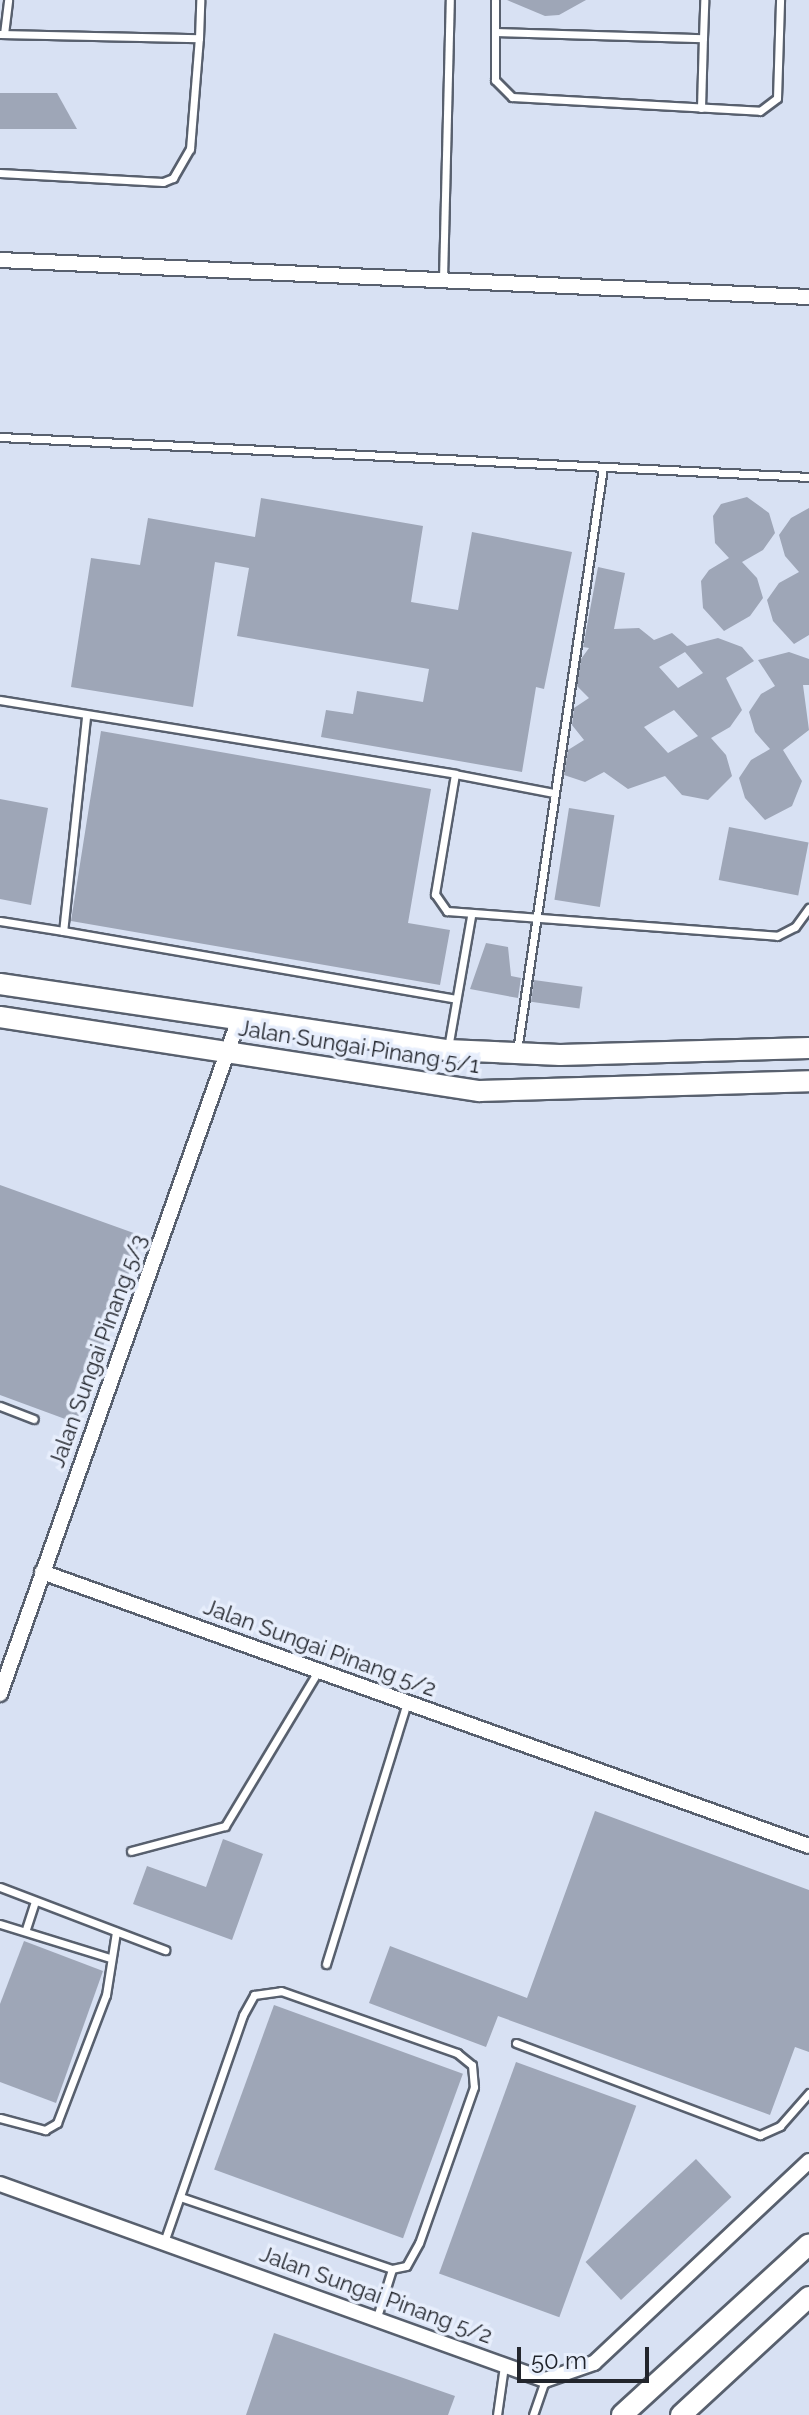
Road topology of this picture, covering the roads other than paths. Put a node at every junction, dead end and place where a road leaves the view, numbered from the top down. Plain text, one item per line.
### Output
1 (8, 0) edge
2 (200, 0) edge
3 (450, 0) edge
4 (495, 0) edge
5 (704, 0) edge
6 (780, 0) edge
7 (495, 32) junction
8 (2, 34) edge
9 (199, 38) junction
10 (703, 38) junction
11 (701, 108) junction
12 (0, 173) edge
13 (0, 260) edge
14 (443, 279) junction
15 (809, 297) edge
16 (0, 437) edge
17 (603, 467) junction
18 (809, 477) edge
19 (0, 700) edge
20 (86, 717) junction
21 (455, 774) junction
22 (554, 793) junction
23 (809, 908) edge
24 (471, 916) junction
25 (534, 919) junction
26 (0, 921) edge
27 (63, 931) junction
28 (0, 984) edge
29 (456, 999) junction
30 (0, 1017) edge
31 (238, 1022) junction
32 (809, 1048) edge
33 (447, 1050) junction
34 (228, 1052) junction
35 (516, 1054) junction
36 (809, 1081) edge
37 (0, 1406) edge
38 (34, 1419) dead end
39 (42, 1572) junction
40 (318, 1671) junction
41 (0, 1694) edge
42 (407, 1702) junction
43 (809, 1846) edge
44 (131, 1851) dead end
45 (0, 1887) edge
46 (35, 1901) junction
47 (0, 1924) edge
48 (26, 1929) junction
49 (116, 1932) junction
50 (165, 1950) dead end
51 (110, 1958) junction
52 (326, 1964) dead end
53 (516, 2043) dead end
54 (809, 2093) edge
55 (0, 2118) edge
56 (809, 2161) edge
57 (0, 2184) edge
58 (180, 2197) junction
59 (164, 2242) junction
60 (809, 2244) edge
61 (392, 2269) junction
62 (809, 2297) edge
63 (377, 2317) junction
64 (505, 2365) junction
65 (545, 2380) junction
66 (497, 2415) edge
67 (533, 2415) edge
68 (622, 2415) edge
69 (681, 2415) edge

1 - 8 lane
2 - 9 lane
3 - 14 lane
4 - 7 lane
5 - 10 lane
6 - 11 lane
7 - 10 lane
7 - 11 lane
8 - 9 lane
9 - 12 lane
10 - 11 lane
13 - 14 street
14 - 15 street
16 - 17 lane
17 - 18 lane
17 - 22 lane
19 - 20 lane
20 - 21 lane
20 - 27 lane
21 - 22 lane
21 - 24 lane
22 - 25 lane
23 - 25 lane
24 - 25 lane
24 - 29 lane
25 - 35 lane
26 - 27 lane
27 - 29 lane
28 - 31 street, Jalan Sungai Pinang 5/1
29 - 33 lane
30 - 34 street, Jalan Sungai Pinang 5/1
31 - 33 street, Jalan Sungai Pinang 5/1
31 - 34 street, Jalan Sungai Pinang 5/3
32 - 35 street, Jalan Sungai Pinang 5/1
33 - 35 street, Jalan Sungai Pinang 5/1
34 - 36 street, Jalan Sungai Pinang 5/1
34 - 39 street, Jalan Sungai Pinang 5/3
37 - 38 lane
39 - 40 street, Jalan Sungai Pinang 5/2
39 - 41 street, Jalan Sungai Pinang 5/3
40 - 42 street, Jalan Sungai Pinang 5/2
40 - 44 lane
42 - 43 street, Jalan Sungai Pinang 5/2
42 - 52 lane
45 - 46 lane
46 - 48 lane
46 - 49 lane
47 - 48 lane
48 - 51 lane
49 - 50 lane
49 - 51 lane
51 - 55 lane
53 - 54 lane
56 - 65 street
57 - 59 street, Jalan Sungai Pinang 5/2
58 - 59 lane
58 - 61 lane
58 - 61 lane
59 - 63 street, Jalan Sungai Pinang 5/2
60 - 68 street
61 - 63 lane
62 - 69 street
63 - 64 street, Jalan Sungai Pinang 5/2
64 - 65 street, Jalan Sungai Pinang 5/2
64 - 66 lane
65 - 67 lane

